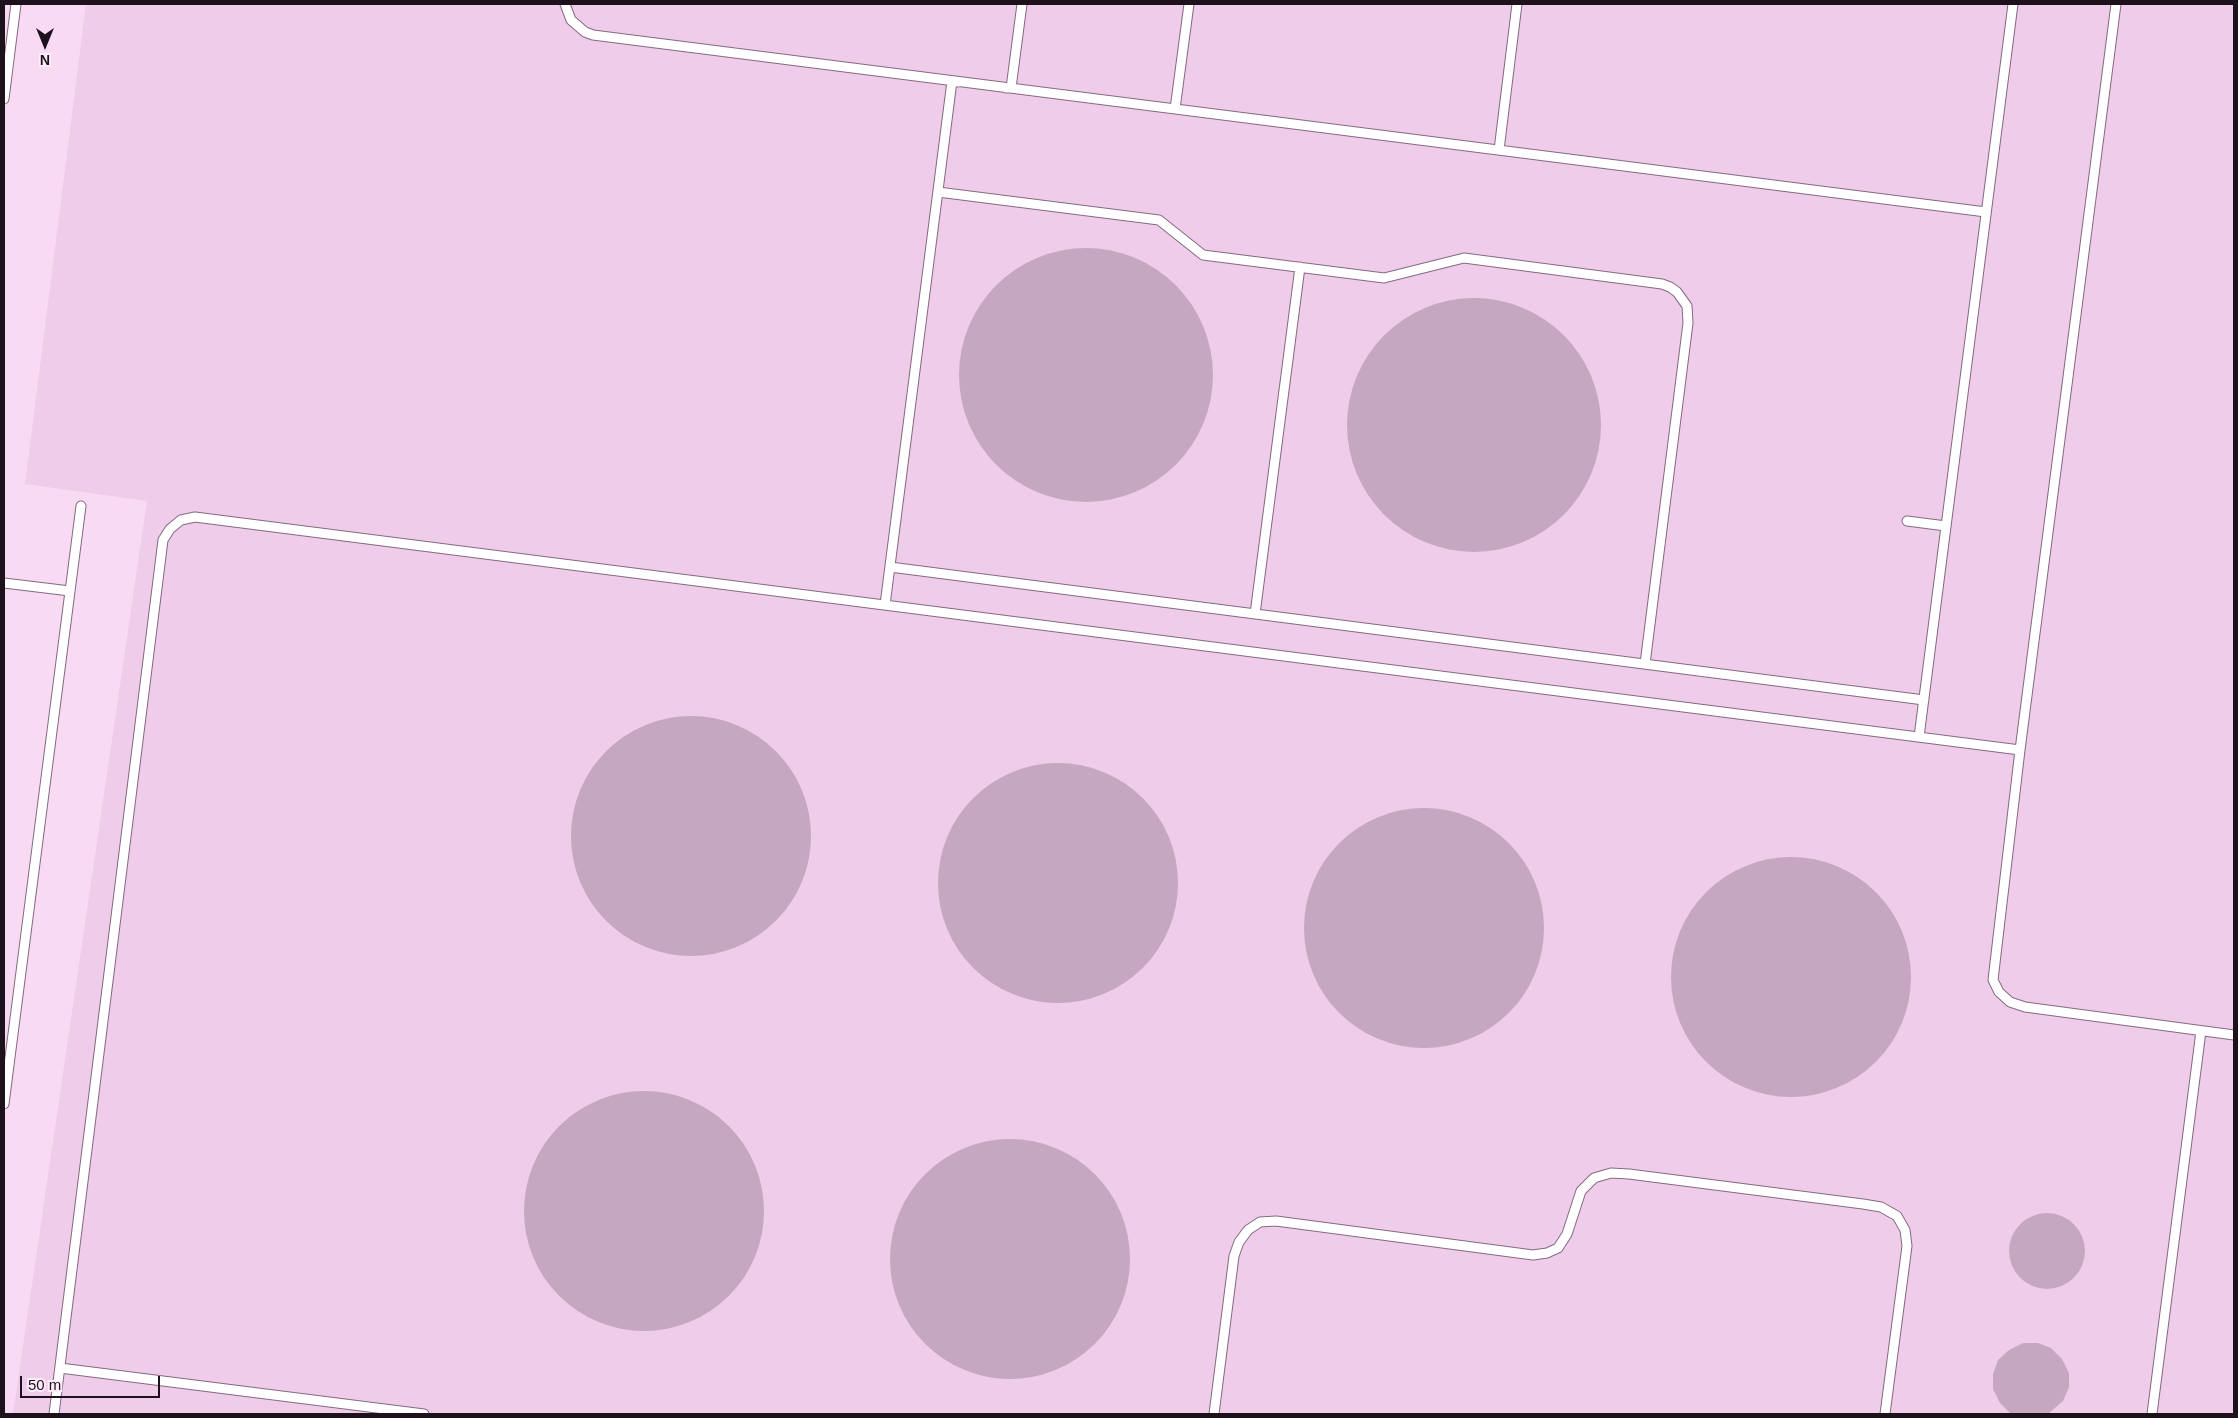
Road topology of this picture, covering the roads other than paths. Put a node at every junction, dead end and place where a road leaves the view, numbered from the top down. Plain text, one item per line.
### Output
1 (16, 4) edge
2 (565, 4) edge
3 (1022, 4) edge
4 (1189, 4) edge
5 (1517, 4) edge
6 (2013, 4) edge
7 (2116, 4) edge
8 (4, 99) edge
9 (1175, 109) junction
10 (1499, 150) junction
11 (938, 192) junction
12 (1986, 212) junction
13 (1300, 267) junction
14 (81, 506) dead end
15 (1908, 521) dead end
16 (1946, 526) junction
17 (890, 567) junction
18 (4, 584) edge
19 (70, 592) junction
20 (885, 605) junction
21 (1255, 614) junction
22 (1645, 664) junction
23 (1924, 700) junction
24 (1919, 737) junction
25 (2020, 750) junction
26 (2200, 1031) junction
27 (2234, 1035) edge
28 (4, 1104) edge
29 (60, 1368) junction
30 (54, 1414) edge
31 (424, 1414) edge
32 (1214, 1414) edge
33 (1885, 1414) edge
34 (2152, 1414) edge

1 - 8 lane
2 - 9 lane
3 - 11 lane
4 - 9 lane
5 - 10 lane
6 - 12 lane
7 - 25 lane
9 - 10 lane
10 - 12 lane
11 - 13 lane
11 - 17 lane
12 - 16 lane
13 - 21 lane
13 - 22 lane
14 - 19 lane
15 - 16 lane
16 - 23 lane
17 - 20 lane
17 - 21 lane
18 - 19 lane
19 - 28 lane
20 - 24 lane
20 - 29 lane
21 - 22 lane
22 - 23 lane
23 - 24 lane
24 - 25 lane
25 - 26 lane
26 - 27 lane
26 - 34 lane
29 - 30 lane
29 - 31 lane
32 - 33 lane

